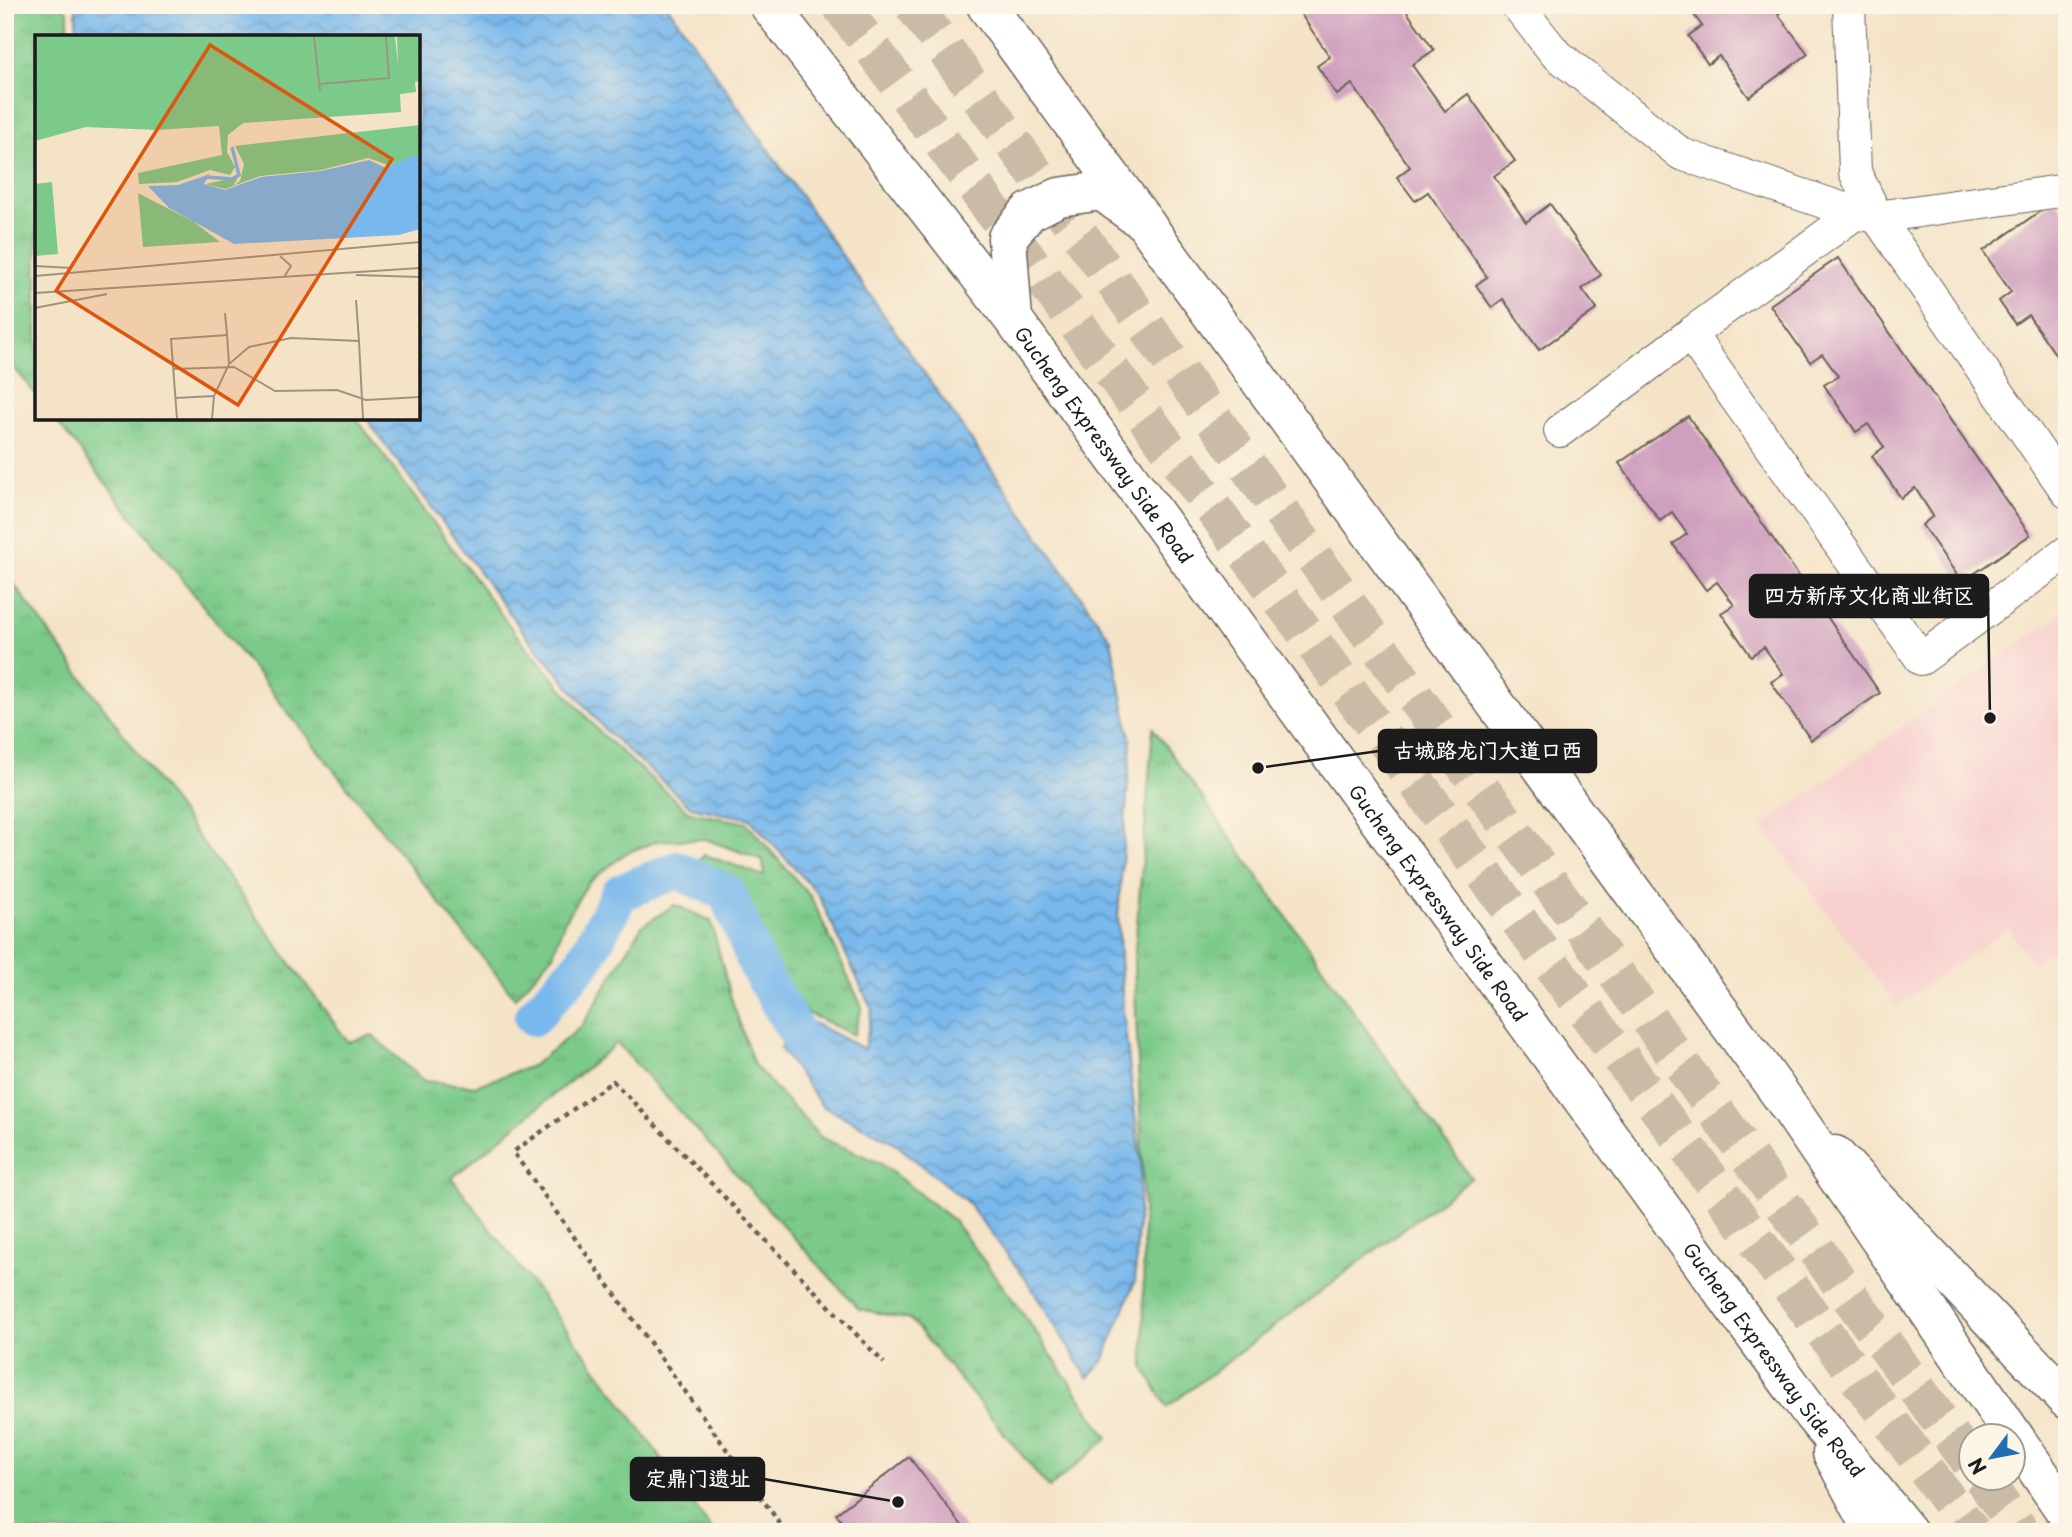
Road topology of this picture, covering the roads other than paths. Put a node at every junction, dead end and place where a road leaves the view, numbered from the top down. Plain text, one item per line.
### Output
1 (769, 5) edge
2 (986, 5) edge
3 (1517, 5) edge
4 (1849, 5) edge
5 (2067, 190) edge
6 (1866, 215) junction
7 (1147, 225) junction
8 (1013, 319) junction
9 (1690, 334) junction
10 (1560, 430) dead end
11 (2067, 492) edge
12 (2067, 552) edge
13 (1790, 1107) junction
14 (2067, 1399) edge
15 (1812, 1414) junction
16 (2067, 1514) edge
17 (1874, 1532) edge
18 (1908, 1532) edge

1 - 8 main road, Gucheng Expressway Side Road
2 - 7 main road
3 - 6 street
4 - 6 street
5 - 6 street
6 - 9 street
6 - 11 street
7 - 8 main road
7 - 13 main road
8 - 15 main road, Gucheng Expressway Side Road
9 - 10 street
9 - 12 street
13 - 14 main road
13 - 16 main road
15 - 17 main road
15 - 18 main road, Gucheng Expressway Side Road

